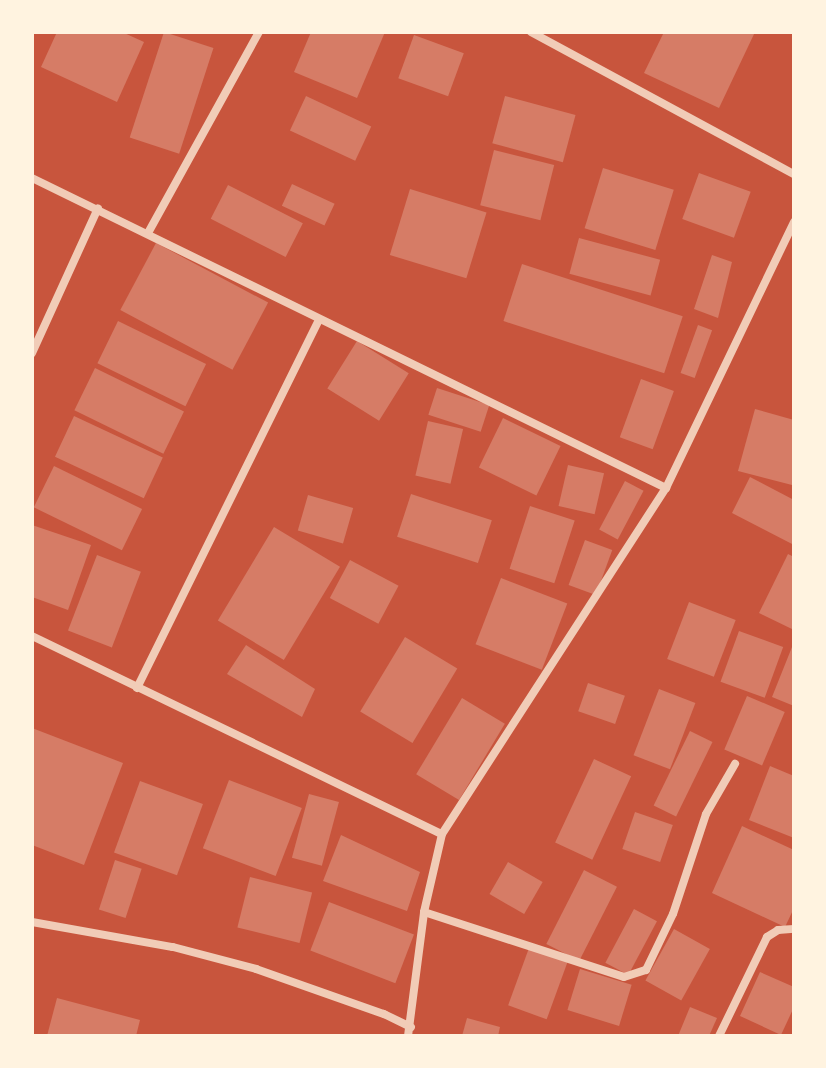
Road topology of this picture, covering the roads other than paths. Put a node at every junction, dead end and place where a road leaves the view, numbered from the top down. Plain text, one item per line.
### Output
1 (259, 32) edge
2 (531, 32) edge
3 (794, 174) edge
4 (32, 178) edge
5 (98, 208) junction
6 (794, 222) edge
7 (148, 233) junction
8 (319, 319) junction
9 (32, 353) edge
10 (666, 488) junction
11 (32, 636) edge
12 (137, 688) junction
13 (735, 764) dead end
14 (442, 834) junction
15 (424, 912) junction
16 (32, 922) edge
17 (794, 929) edge
18 (410, 1032) edge
19 (719, 1036) edge

1 - 7 street
2 - 3 street
4 - 5 street
5 - 7 street
5 - 9 street
6 - 10 street
7 - 8 street
8 - 10 street
8 - 12 street
10 - 14 street
11 - 12 street
12 - 14 street
13 - 15 street
14 - 15 street
15 - 18 street
16 - 18 street
17 - 19 street

